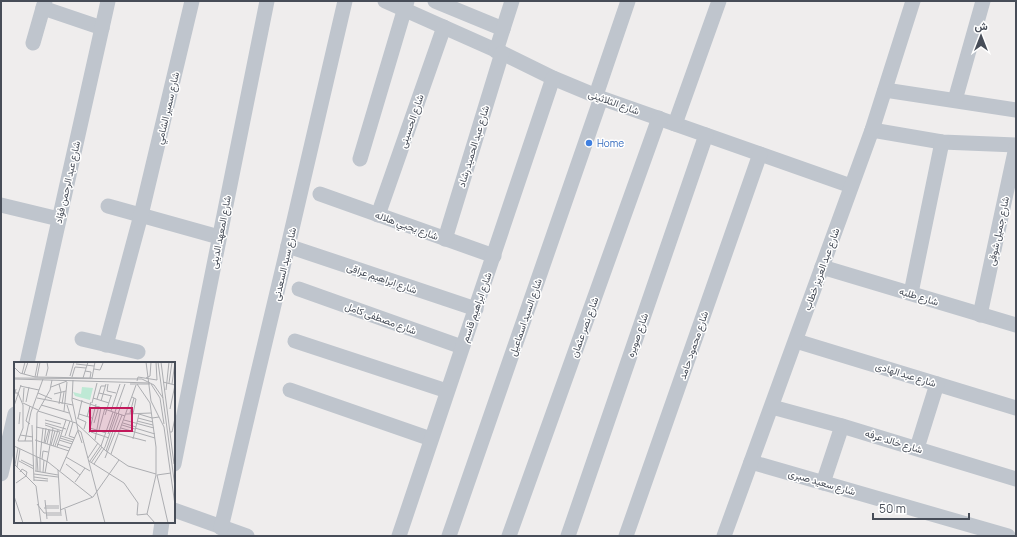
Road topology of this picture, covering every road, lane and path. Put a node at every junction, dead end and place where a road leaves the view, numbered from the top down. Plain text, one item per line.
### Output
1 (108, 1) edge
2 (192, 1) edge
3 (267, 1) edge
4 (345, 1) edge
5 (385, 1) edge
6 (435, 1) edge
7 (512, 1) edge
8 (628, 1) edge
9 (719, 1) edge
10 (913, 1) edge
11 (983, 1) edge
12 (44, 4) edge
13 (406, 5) edge
14 (444, 27) junction
15 (102, 28) junction
16 (503, 29) junction
17 (33, 43) dead end
18 (499, 52) junction
19 (553, 78) junction
20 (885, 90) junction
21 (599, 97) junction
22 (955, 100) junction
23 (1016, 110) edge
24 (659, 118) junction
25 (675, 124) junction
26 (872, 130) junction
27 (706, 135) junction
28 (942, 142) junction
29 (1016, 146) edge
30 (760, 154) junction
31 (360, 159) dead end
32 (851, 186) junction
33 (320, 194) dead end
34 (1, 205) edge
35 (108, 206) dead end
36 (141, 215) junction
37 (378, 215) junction
38 (59, 219) junction
39 (219, 237) junction
40 (444, 238) junction
41 (288, 246) junction
42 (494, 256) junction
43 (822, 267) junction
44 (299, 288) dead end
45 (911, 293) junction
46 (476, 310) junction
47 (980, 315) junction
48 (1016, 325) edge
49 (82, 339) dead end
50 (295, 341) dead end
51 (796, 341) junction
52 (106, 344) junction
53 (462, 347) junction
54 (138, 352) dead end
55 (27, 362) edge
56 (937, 384) junction
57 (290, 390) dead end
58 (447, 391) junction
59 (772, 406) junction
60 (1016, 408) edge
61 (14, 420) edge
62 (842, 426) junction
63 (177, 433) edge
64 (431, 439) junction
65 (917, 448) junction
66 (175, 454) edge
67 (751, 462) junction
68 (6, 470) edge
69 (1016, 479) edge
70 (823, 483) junction
71 (175, 510) edge
72 (162, 523) edge
73 (221, 528) junction
74 (160, 536) edge
75 (247, 536) edge
76 (399, 536) edge
77 (449, 536) edge
78 (509, 536) edge
79 (568, 536) edge
80 (626, 536) edge
81 (724, 536) edge
82 (1008, 536) edge

1 - 15 street, شارع عبد الرحمن فؤاد
2 - 36 street, شارع سمير الشامي
3 - 39 street, شارع المعهد الدينى
4 - 41 street, شارع سيد السعدنى
5 - 13 street, شارع الثلاثينى
6 - 16 street
7 - 16 street, شارع عبد الحميد رشاد
8 - 21 street, شارع السيد اسماعيل
9 - 25 street
10 - 20 street, شارع عبد العزيز خطاب
11 - 22 street
12 - 15 street
12 - 17 street
13 - 14 street, شارع الثلاثينى
13 - 31 street
14 - 18 street, شارع الثلاثينى
14 - 37 street, شارع الحسينى
15 - 38 street, شارع عبد الرحمن فؤاد
16 - 18 street, شارع عبد الحميد رشاد
18 - 19 street, شارع الثلاثينى
18 - 40 street, شارع عبد الحميد رشاد
19 - 21 street, شارع الثلاثينى
19 - 42 street, شارع ابراهيم قاسم
20 - 22 street
20 - 26 street, شارع عبد العزيز خطاب
21 - 24 street, شارع الثلاثينى
21 - 77 street, شارع السيد اسماعيل
22 - 23 street
24 - 25 street, شارع الثلاثينى
24 - 78 street, شارع نصر عثمان
25 - 27 street, شارع الثلاثينى
26 - 28 street
26 - 32 street, شارع عبد العزيز خطاب
27 - 30 street, شارع الثلاثينى
27 - 79 street, شارع صويره
28 - 29 street
28 - 45 street
29 - 47 street, شارع جميل شوقى
30 - 32 street, شارع الثلاثينى
30 - 80 street, شارع محمود حامد
32 - 43 street, شارع عبد العزيز خطاب
33 - 37 street, شارع يحيي هلاله
34 - 38 street
35 - 36 street
36 - 39 street
36 - 52 street, شارع سمير الشامي
37 - 40 street, شارع يحيي هلاله
38 - 55 street, شارع عبد الرحمن فؤاد
39 - 63 street, شارع المعهد الدينى
40 - 42 street, شارع يحيي هلاله
41 - 46 street, شارع ابراهيم عراقى
41 - 73 street, شارع سيد السعدنى
42 - 46 street, شارع ابراهيم قاسم
43 - 45 street, شارع طلبه
43 - 51 street, شارع عبد العزيز خطاب
44 - 53 street, شارع مصطفى كامل
45 - 47 street, شارع طلبه
46 - 53 street, شارع ابراهيم قاسم
47 - 48 street, شارع طلبه
49 - 52 street
50 - 58 street
51 - 56 street, شارع عبد الهادى
51 - 59 street, شارع عبد العزيز خطاب
52 - 54 street
53 - 58 street, شارع ابراهيم قاسم
56 - 60 street, شارع عبد الهادى
56 - 65 street
57 - 64 street
58 - 64 street, شارع ابراهيم قاسم
59 - 62 street, شارع خالد عرفه
59 - 67 street, شارع عبد العزيز خطاب
61 - 68 street
62 - 65 street, شارع خالد عرفه
62 - 70 street
63 - 66 street, شارع المعهد الدينى
64 - 76 street, شارع ابراهيم قاسم
65 - 69 street, شارع خالد عرفه
67 - 70 street, شارع سعيد صبرى
67 - 81 street, شارع عبد العزيز خطاب
70 - 82 street, شارع سعيد صبرى
71 - 73 street
72 - 74 street
73 - 75 street

